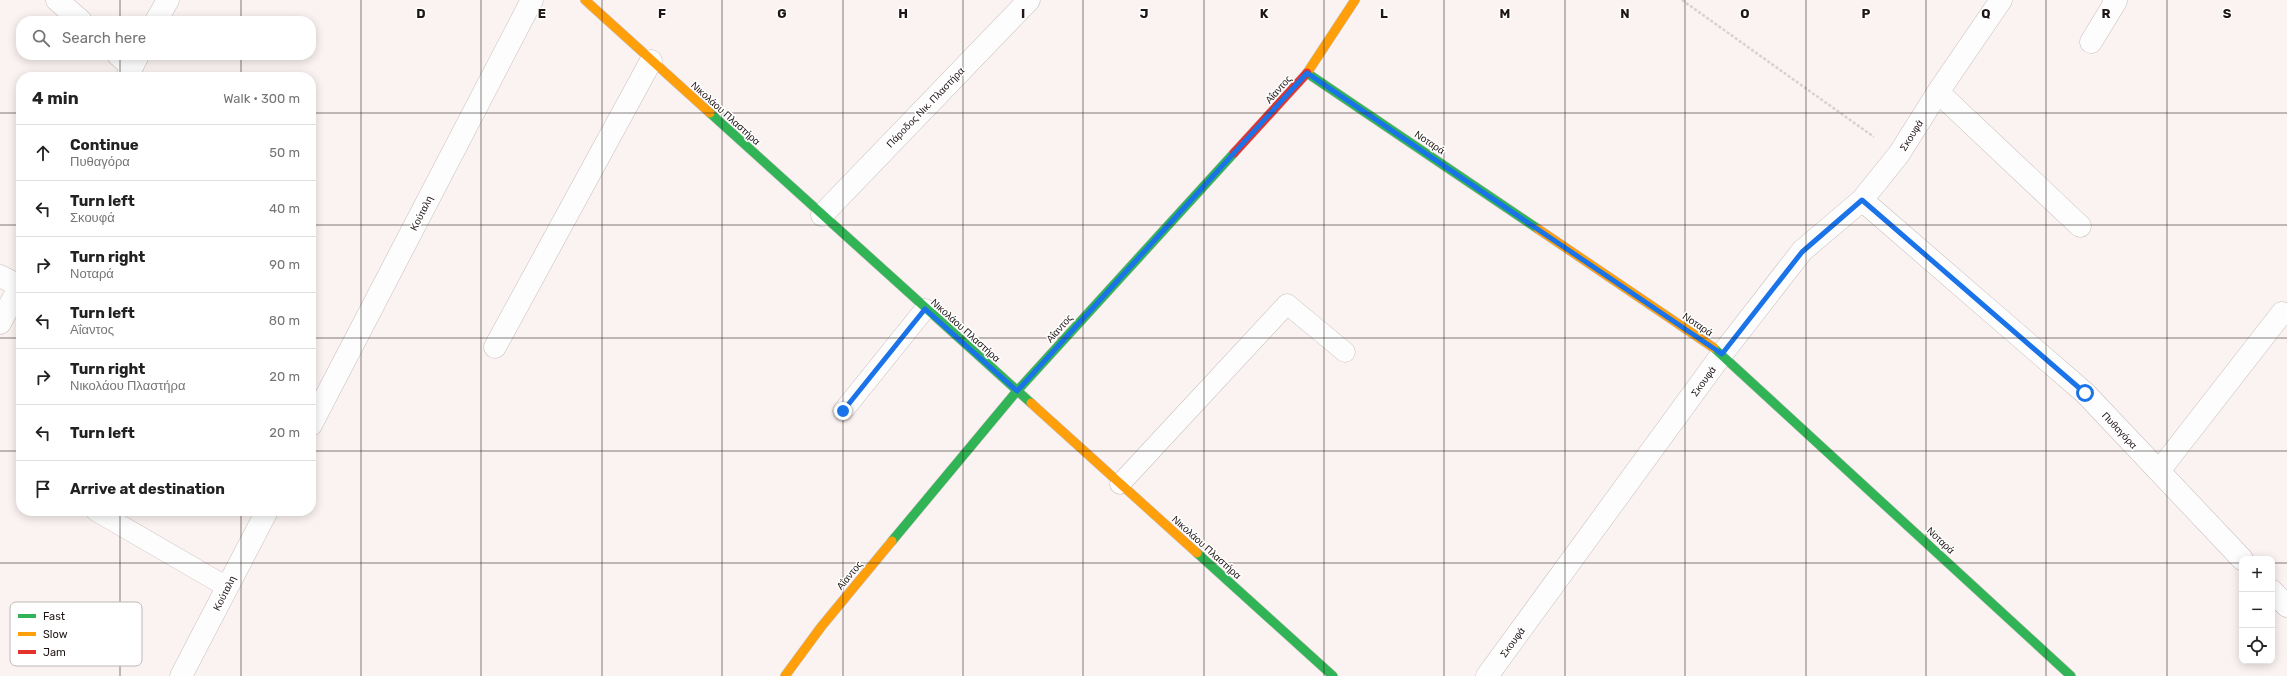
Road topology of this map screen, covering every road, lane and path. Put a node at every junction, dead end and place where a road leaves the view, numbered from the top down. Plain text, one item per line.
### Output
1 (57, 0) edge
2 (168, 0) edge
3 (532, 0) edge
4 (585, 0) edge
5 (1029, 0) edge
6 (1355, 0) edge
7 (1682, 0) edge
8 (2001, 0) edge
9 (2114, 0) edge
10 (75, 16) edge
11 (159, 16) edge
12 (2091, 42) dead end
13 (651, 61) junction
14 (1307, 73) junction
15 (1938, 92) junction
16 (1899, 154) junction
17 (1862, 200) junction
18 (822, 214) junction
19 (2080, 226) dead end
20 (0, 276) edge
21 (16, 283) edge
22 (16, 293) edge
23 (925, 309) junction
24 (2282, 313) dead end
25 (0, 323) edge
26 (495, 347) dead end
27 (1345, 352) dead end
28 (1722, 354) junction
29 (1017, 391) junction
30 (843, 411) dead end
31 (316, 415) edge
32 (2159, 471) junction
33 (1120, 484) junction
34 (105, 516) edge
35 (263, 516) edge
36 (2239, 556) edge
37 (227, 587) junction
38 (2274, 592) edge
39 (2287, 606) edge
40 (181, 676) edge
41 (785, 676) edge
42 (1333, 676) edge
43 (1487, 676) edge
44 (2071, 676) edge

1 - 10 street
2 - 11 street
3 - 31 street, Κούταλη
4 - 13 street, Νικολάου Πλαστήρα
5 - 18 street, Πάροδος Νικ. Πλαστήρα
6 - 14 street, Αΐαντος
7 - 16 path
8 - 15 street, Σκουφά
9 - 12 street
13 - 18 street, Νικολάου Πλαστήρα
13 - 26 street
14 - 28 street, Νοταρά
14 - 29 street, Αΐαντος
15 - 16 street, Σκουφά
15 - 19 street
16 - 17 street, Σκουφά
17 - 28 street, Σκουφά
17 - 32 street, Πυθαγόρα
18 - 23 street, Νικολάου Πλαστήρα
20 - 21 street
22 - 25 street
23 - 29 street, Νικολάου Πλαστήρα
23 - 30 lane
24 - 32 street
27 - 33 lane
28 - 43 street, Σκουφά
28 - 44 street, Νοταρά
29 - 33 street, Νικολάου Πλαστήρα
29 - 41 street, Αΐαντος
32 - 36 street, Πυθαγόρα
33 - 42 street, Νικολάου Πλαστήρα
34 - 37 lane
35 - 37 street, Κούταλη
37 - 40 street, Κούταλη
38 - 39 street

